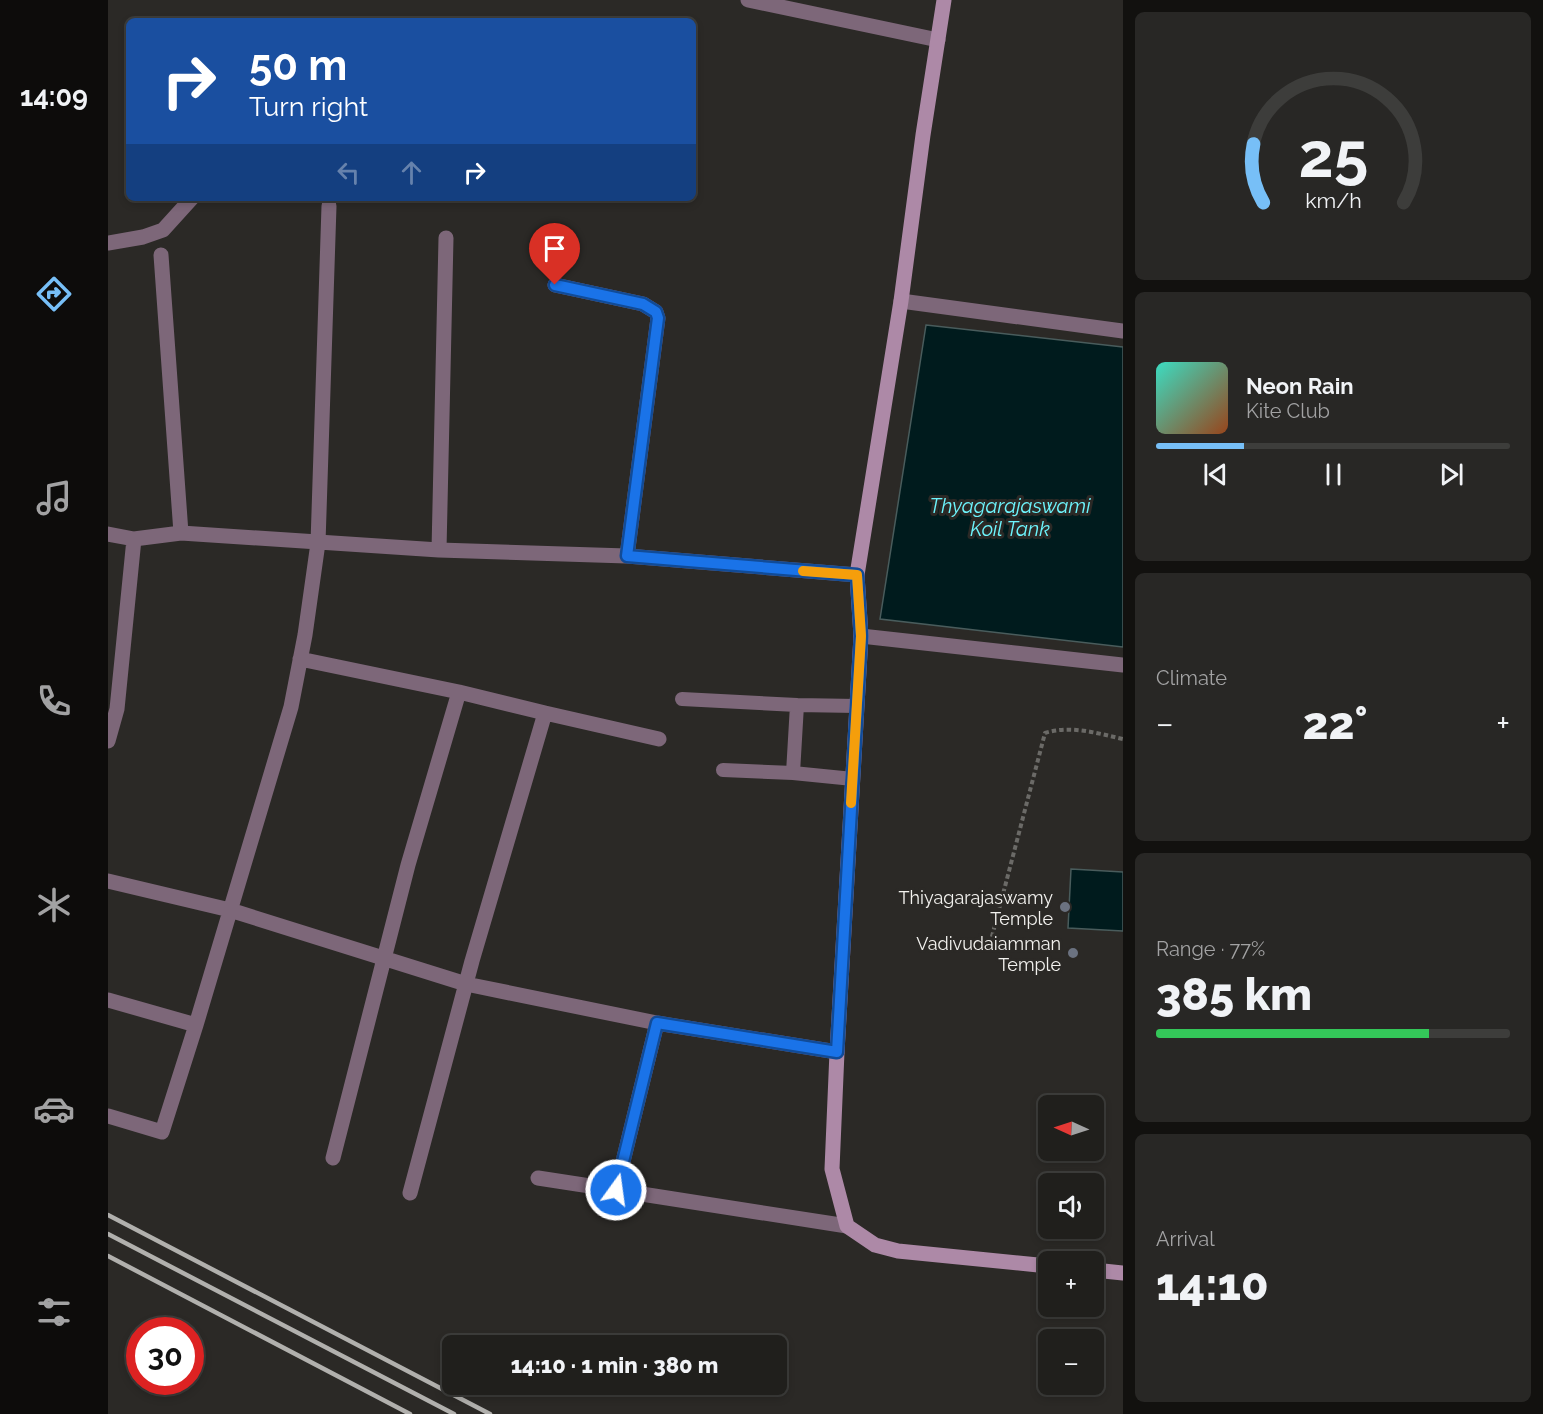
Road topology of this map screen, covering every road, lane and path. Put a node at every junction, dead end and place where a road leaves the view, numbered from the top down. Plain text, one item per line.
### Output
1 (748, 0) edge
2 (944, 0) edge
3 (938, 40) junction
4 (189, 201) edge
5 (329, 206) dead end
6 (446, 238) dead end
7 (108, 243) edge
8 (161, 255) dead end
9 (555, 285) dead end
10 (901, 302) junction
11 (1123, 331) edge
12 (181, 533) junction
13 (108, 534) edge
14 (134, 539) junction
15 (318, 543) junction
16 (439, 550) junction
17 (627, 556) junction
18 (857, 575) junction
19 (861, 636) junction
20 (300, 659) junction
21 (1123, 665) edge
22 (459, 692) junction
23 (682, 699) dead end
24 (797, 705) junction
25 (857, 706) junction
26 (545, 713) junction
27 (659, 739) dead end
28 (1123, 739) edge
29 (108, 741) edge
30 (723, 770) dead end
31 (793, 773) junction
32 (853, 779) junction
33 (108, 881) edge
34 (230, 910) junction
35 (990, 944) dead end
36 (384, 958) junction
37 (466, 984) junction
38 (108, 1000) edge
39 (657, 1023) junction
40 (196, 1025) junction
41 (837, 1052) junction
42 (108, 1116) edge
43 (333, 1158) dead end
44 (537, 1178) dead end
45 (616, 1190) junction
46 (410, 1193) dead end
47 (847, 1226) junction
48 (1038, 1265) edge
49 (1104, 1271) edge
50 (1123, 1273) edge

1 - 3 street
2 - 3 street
3 - 10 street
4 - 7 street
5 - 15 street
6 - 16 street
8 - 12 street
9 - 17 street
10 - 11 street
10 - 18 street
12 - 14 street
12 - 15 street
13 - 14 street
14 - 29 street
15 - 16 street
15 - 20 street
16 - 17 street
17 - 18 street
18 - 19 street
19 - 21 street
19 - 25 street
20 - 22 street
20 - 34 street
22 - 26 street
22 - 36 street
23 - 24 lane
24 - 25 lane
24 - 31 lane
25 - 32 street
26 - 27 street
26 - 37 street
28 - 35 path
30 - 31 lane
31 - 32 lane
32 - 41 street
33 - 34 street
34 - 36 street
34 - 40 street
36 - 37 street
36 - 43 street
37 - 39 street
37 - 46 street
38 - 40 street
39 - 41 street
39 - 45 street
40 - 42 street
41 - 47 street
44 - 45 street
45 - 47 street
47 - 48 street
49 - 50 street

